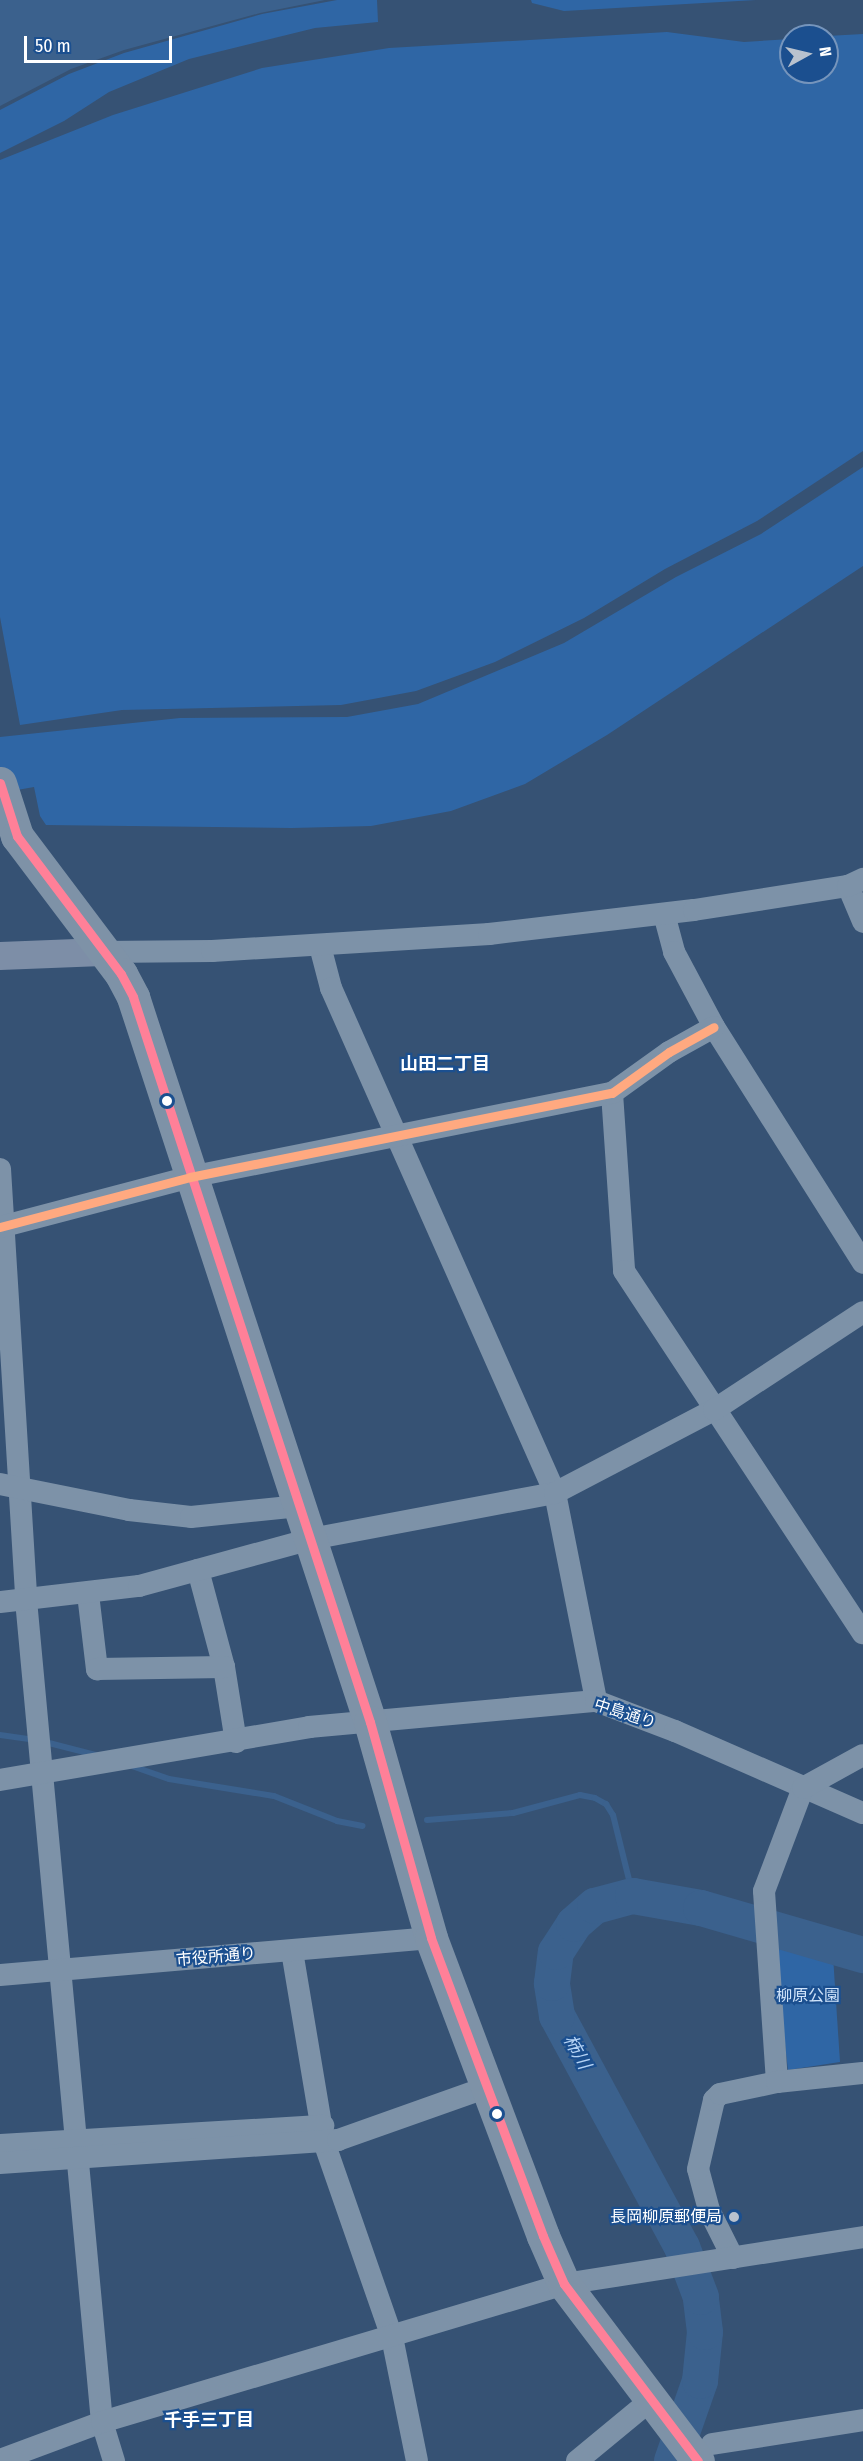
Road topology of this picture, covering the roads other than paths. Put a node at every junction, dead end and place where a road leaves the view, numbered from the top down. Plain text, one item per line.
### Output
1 (1, 789) edge
2 (9, 836) edge
3 (855, 883) edge
4 (664, 914) junction
5 (863, 922) edge
6 (320, 946) junction
7 (102, 952) junction
8 (0, 956) edge
9 (714, 1027) junction
10 (612, 1093) junction
11 (398, 1134) junction
12 (0, 1169) edge
13 (190, 1177) junction
14 (2, 1227) edge
15 (863, 1263) edge
16 (863, 1312) edge
17 (714, 1410) junction
18 (9, 1486) edge
19 (555, 1493) junction
20 (299, 1506) junction
21 (311, 1539) junction
22 (198, 1570) junction
23 (88, 1594) junction
24 (26, 1600) junction
25 (0, 1602) edge
26 (863, 1634) edge
27 (224, 1667) junction
28 (596, 1701) junction
29 (370, 1722) junction
30 (237, 1742) junction
31 (863, 1755) edge
32 (43, 1774) junction
33 (0, 1780) edge
34 (803, 1788) junction
35 (863, 1813) edge
36 (431, 1938) junction
37 (292, 1951) junction
38 (61, 1971) junction
39 (0, 1975) edge
40 (863, 2073) edge
41 (777, 2082) junction
42 (484, 2088) junction
43 (323, 2134) junction
44 (0, 2145) edge
45 (77, 2149) junction
46 (0, 2163) edge
47 (863, 2238) edge
48 (733, 2258) junction
49 (564, 2284) junction
50 (392, 2337) junction
51 (659, 2407) junction
52 (863, 2420) edge
53 (102, 2422) junction
54 (701, 2453) edge
55 (0, 2460) edge
56 (114, 2461) edge
57 (417, 2461) edge
58 (577, 2461) edge

1 - 2 highway
2 - 7 highway
3 - 4 street
3 - 5 street
4 - 6 street
4 - 9 street
6 - 7 street
6 - 11 street
7 - 8 main road
7 - 13 highway
9 - 10 street
9 - 15 street
10 - 11 street
10 - 17 street
11 - 13 street
11 - 19 street
12 - 14 street
13 - 14 street
13 - 20 highway
14 - 18 street
16 - 17 street
17 - 19 street
17 - 26 street
18 - 20 street
18 - 24 street
19 - 21 street
19 - 28 street
20 - 21 highway
21 - 22 street
21 - 29 highway
22 - 23 street
22 - 27 street
23 - 24 street
23 - 27 street
24 - 25 street
24 - 32 street
27 - 30 street
28 - 29 street, 中島通り
28 - 34 street, 中島通り
29 - 30 street, 中島通り
29 - 36 highway
30 - 32 street, 中島通り
31 - 34 street
32 - 33 street, 中島通り
32 - 38 street
34 - 35 street, 中島通り
34 - 41 street
36 - 37 street, 市役所通り
36 - 42 highway
37 - 38 street, 市役所通り
37 - 43 street
38 - 39 street, 市役所通り
38 - 45 street
40 - 41 street
41 - 48 street
42 - 43 street
42 - 49 highway
43 - 45 street
43 - 50 street
44 - 45 street
45 - 46 street
45 - 53 street
47 - 48 street
48 - 49 street
49 - 50 street
49 - 51 highway
50 - 53 street
50 - 57 street
51 - 54 highway
51 - 58 street
52 - 54 street
53 - 55 street
53 - 56 street

